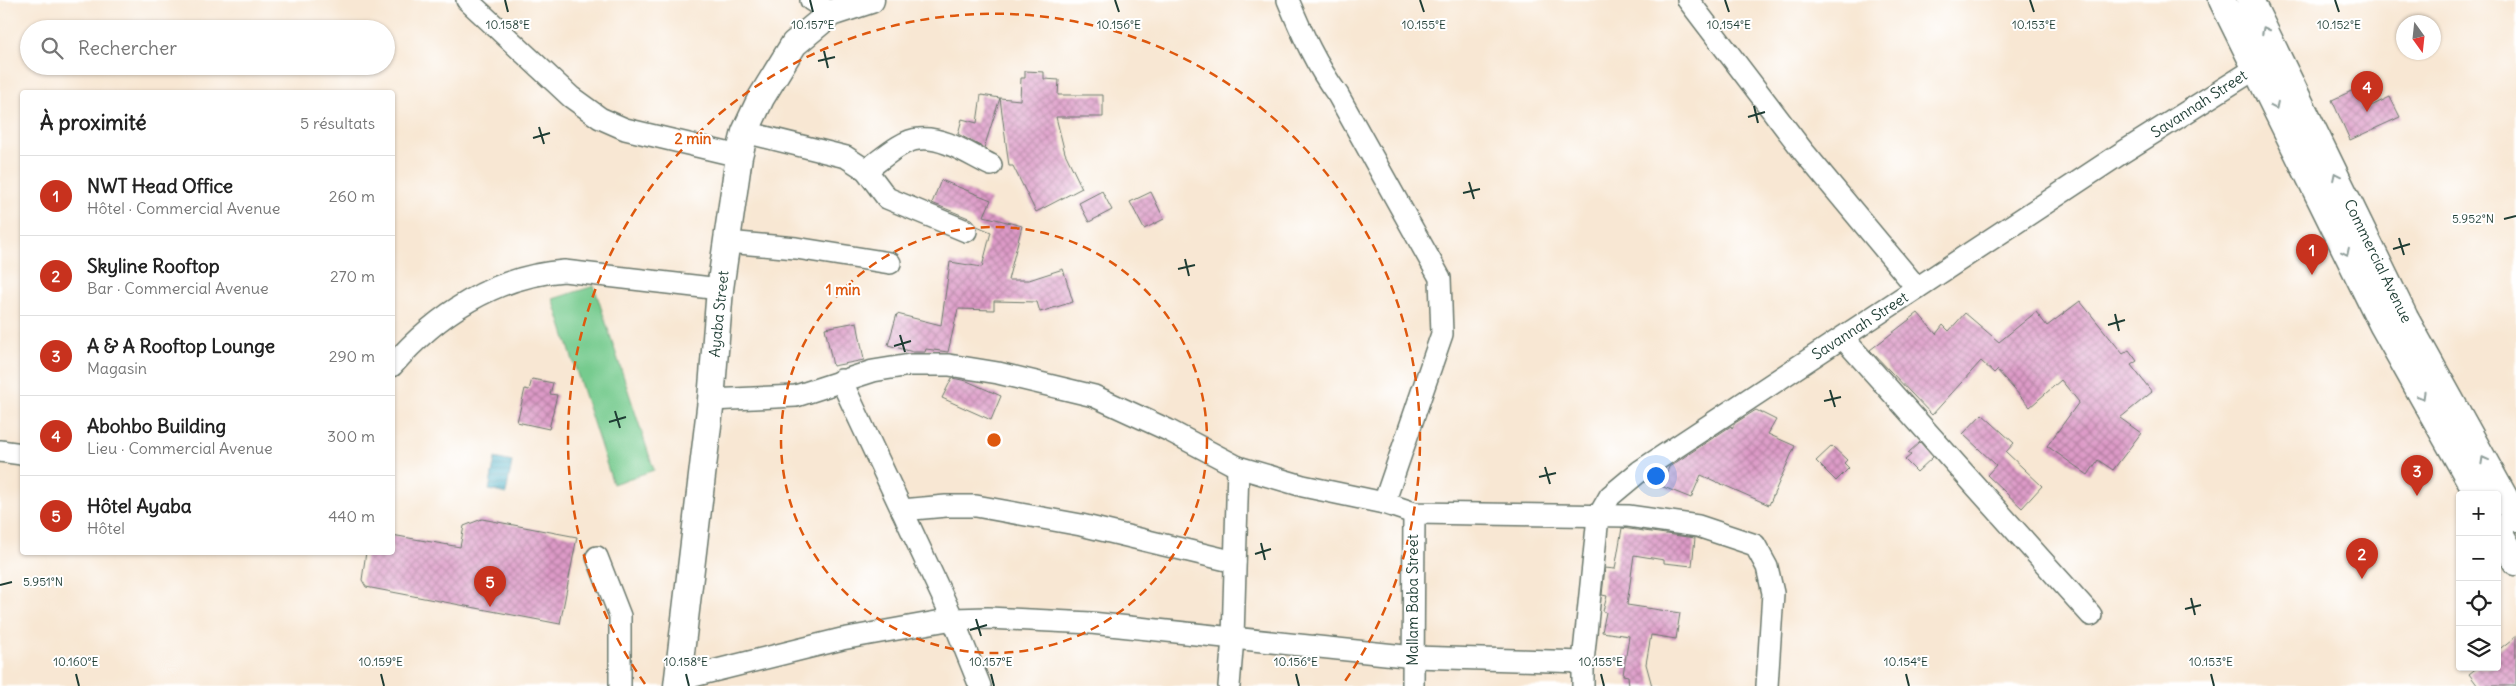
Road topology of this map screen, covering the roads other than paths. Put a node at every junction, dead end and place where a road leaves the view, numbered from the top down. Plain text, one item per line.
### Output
1 (467, 0) edge
2 (871, 0) edge
3 (1288, 0) edge
4 (1688, 0) edge
5 (2222, 0) edge
6 (2250, 0) edge
7 (819, 4) edge
8 (2266, 61) junction
9 (742, 144) junction
10 (991, 165) dead end
11 (866, 170) junction
12 (966, 231) dead end
13 (727, 242) junction
14 (890, 262) dead end
15 (1917, 288) junction
16 (720, 289) junction
17 (1843, 338) junction
18 (395, 363) edge
19 (841, 380) junction
20 (711, 400) junction
21 (0, 451) edge
22 (20, 454) edge
23 (1238, 467) junction
24 (2476, 491) edge
25 (1384, 503) junction
26 (902, 510) junction
27 (1414, 514) junction
28 (1598, 516) junction
29 (2516, 518) edge
30 (2501, 535) edge
31 (597, 556) dead end
32 (1235, 562) junction
33 (2516, 562) edge
34 (2092, 615) dead end
35 (953, 619) junction
36 (1233, 638) junction
37 (1414, 657) junction
38 (1583, 662) junction
39 (677, 683) edge
40 (620, 686) edge
41 (980, 686) edge
42 (1229, 686) edge
43 (1413, 686) edge
44 (1583, 686) edge
45 (1767, 686) edge

1 - 9 street
2 - 7 main road, Ayaba Street
3 - 25 street
4 - 15 street
5 - 8 main road, Commercial Avenue
8 -> 6 main road, Commercial Avenue
7 - 9 main road, Ayaba Street
8 - 15 street, Savannah Street
8 -> 24 main road, Commercial Avenue
29 -> 8 main road, Commercial Avenue
9 - 11 street
9 - 13 main road, Ayaba Street
10 - 11 street
11 - 12 street
13 - 14 street
13 - 16 main road, Ayaba Street
15 - 17 street, Savannah Street
16 - 18 street
16 - 20 main road, Ayaba Street
17 - 28 street, Savannah Street
17 - 34 street
19 - 20 street
19 - 23 street
19 - 26 street
20 - 39 main road, Ayaba Street
21 - 22 street
23 - 25 street
23 - 32 street
25 - 27 street
26 - 32 street
26 - 35 street
27 - 28 street
27 - 37 street, Mallam Baba Street
28 - 38 street, Savannah Street
28 - 45 street
30 - 33 main road
31 - 40 street
32 - 36 street
35 - 36 street
35 - 39 street
35 - 41 street
36 - 37 street
36 - 42 street
37 - 38 street
37 - 43 street, Mallam Baba Street
38 - 44 street, Savannah Street

